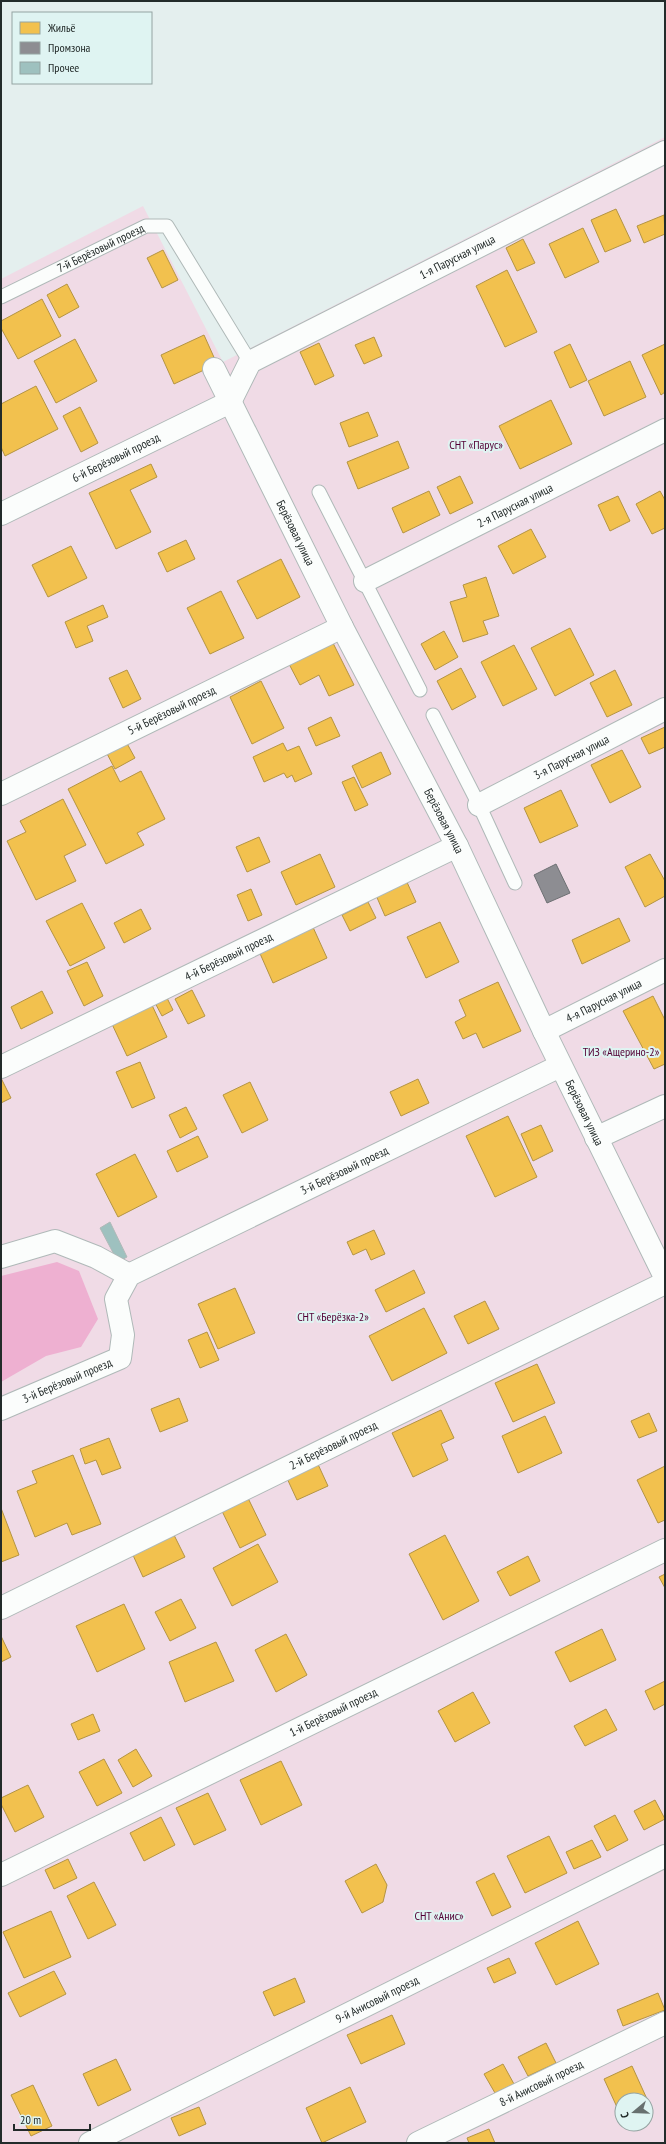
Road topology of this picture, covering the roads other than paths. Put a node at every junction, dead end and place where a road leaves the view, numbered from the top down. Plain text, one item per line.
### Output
1 (665, 152) edge
2 (1, 297) edge
3 (250, 362) junction
4 (214, 369) dead end
5 (230, 402) junction
6 (665, 430) edge
7 (319, 492) dead end
8 (1, 514) edge
9 (365, 581) junction
10 (342, 626) junction
11 (420, 690) dead end
12 (665, 709) edge
13 (433, 715) dead end
14 (1, 794) edge
15 (479, 805) junction
16 (457, 846) junction
17 (515, 883) dead end
18 (665, 970) edge
19 (544, 1031) junction
20 (560, 1066) junction
21 (1, 1067) edge
22 (665, 1106) edge
23 (596, 1138) junction
24 (1, 1257) edge
25 (129, 1275) junction
26 (665, 1277) edge
27 (665, 1283) edge
28 (1, 1409) edge
29 (665, 1550) edge
30 (1, 1608) edge
31 (665, 1856) edge
32 (1, 1875) edge
33 (665, 2023) edge
34 (90, 2143) edge
35 (418, 2143) edge

1 - 3 street, 1-я Парусная улица
2 - 3 lane, 7-й Берёзовый проезд
3 - 5 street
4 - 5 street, Берёзовая улица
5 - 8 street, 6-й Берёзовый проезд
5 - 10 street, Берёзовая улица
6 - 9 street, 2-я Парусная улица
7 - 9 lane
9 - 11 lane
10 - 14 street, 5-й Берёзовый проезд
10 - 16 street, Берёзовая улица
12 - 15 street, 3-я Парусная улица
13 - 15 lane
15 - 17 lane
16 - 19 street, Берёзовая улица
16 - 21 street, 4-й Берёзовый проезд
18 - 19 street, 4-я Парусная улица
19 - 20 street, Берёзовая улица
20 - 23 street, Берёзовая улица
20 - 25 street, 3-й Берёзовый проезд
22 - 23 street
23 - 26 street, Берёзовая улица
24 - 25 street
25 - 28 street, 3-й Берёзовый проезд
27 - 30 street, 2-й Берёзовый проезд
29 - 32 street, 1-й Берёзовый проезд
31 - 34 street, 9-й Анисовый проезд
33 - 35 street, 8-й Анисовый проезд

